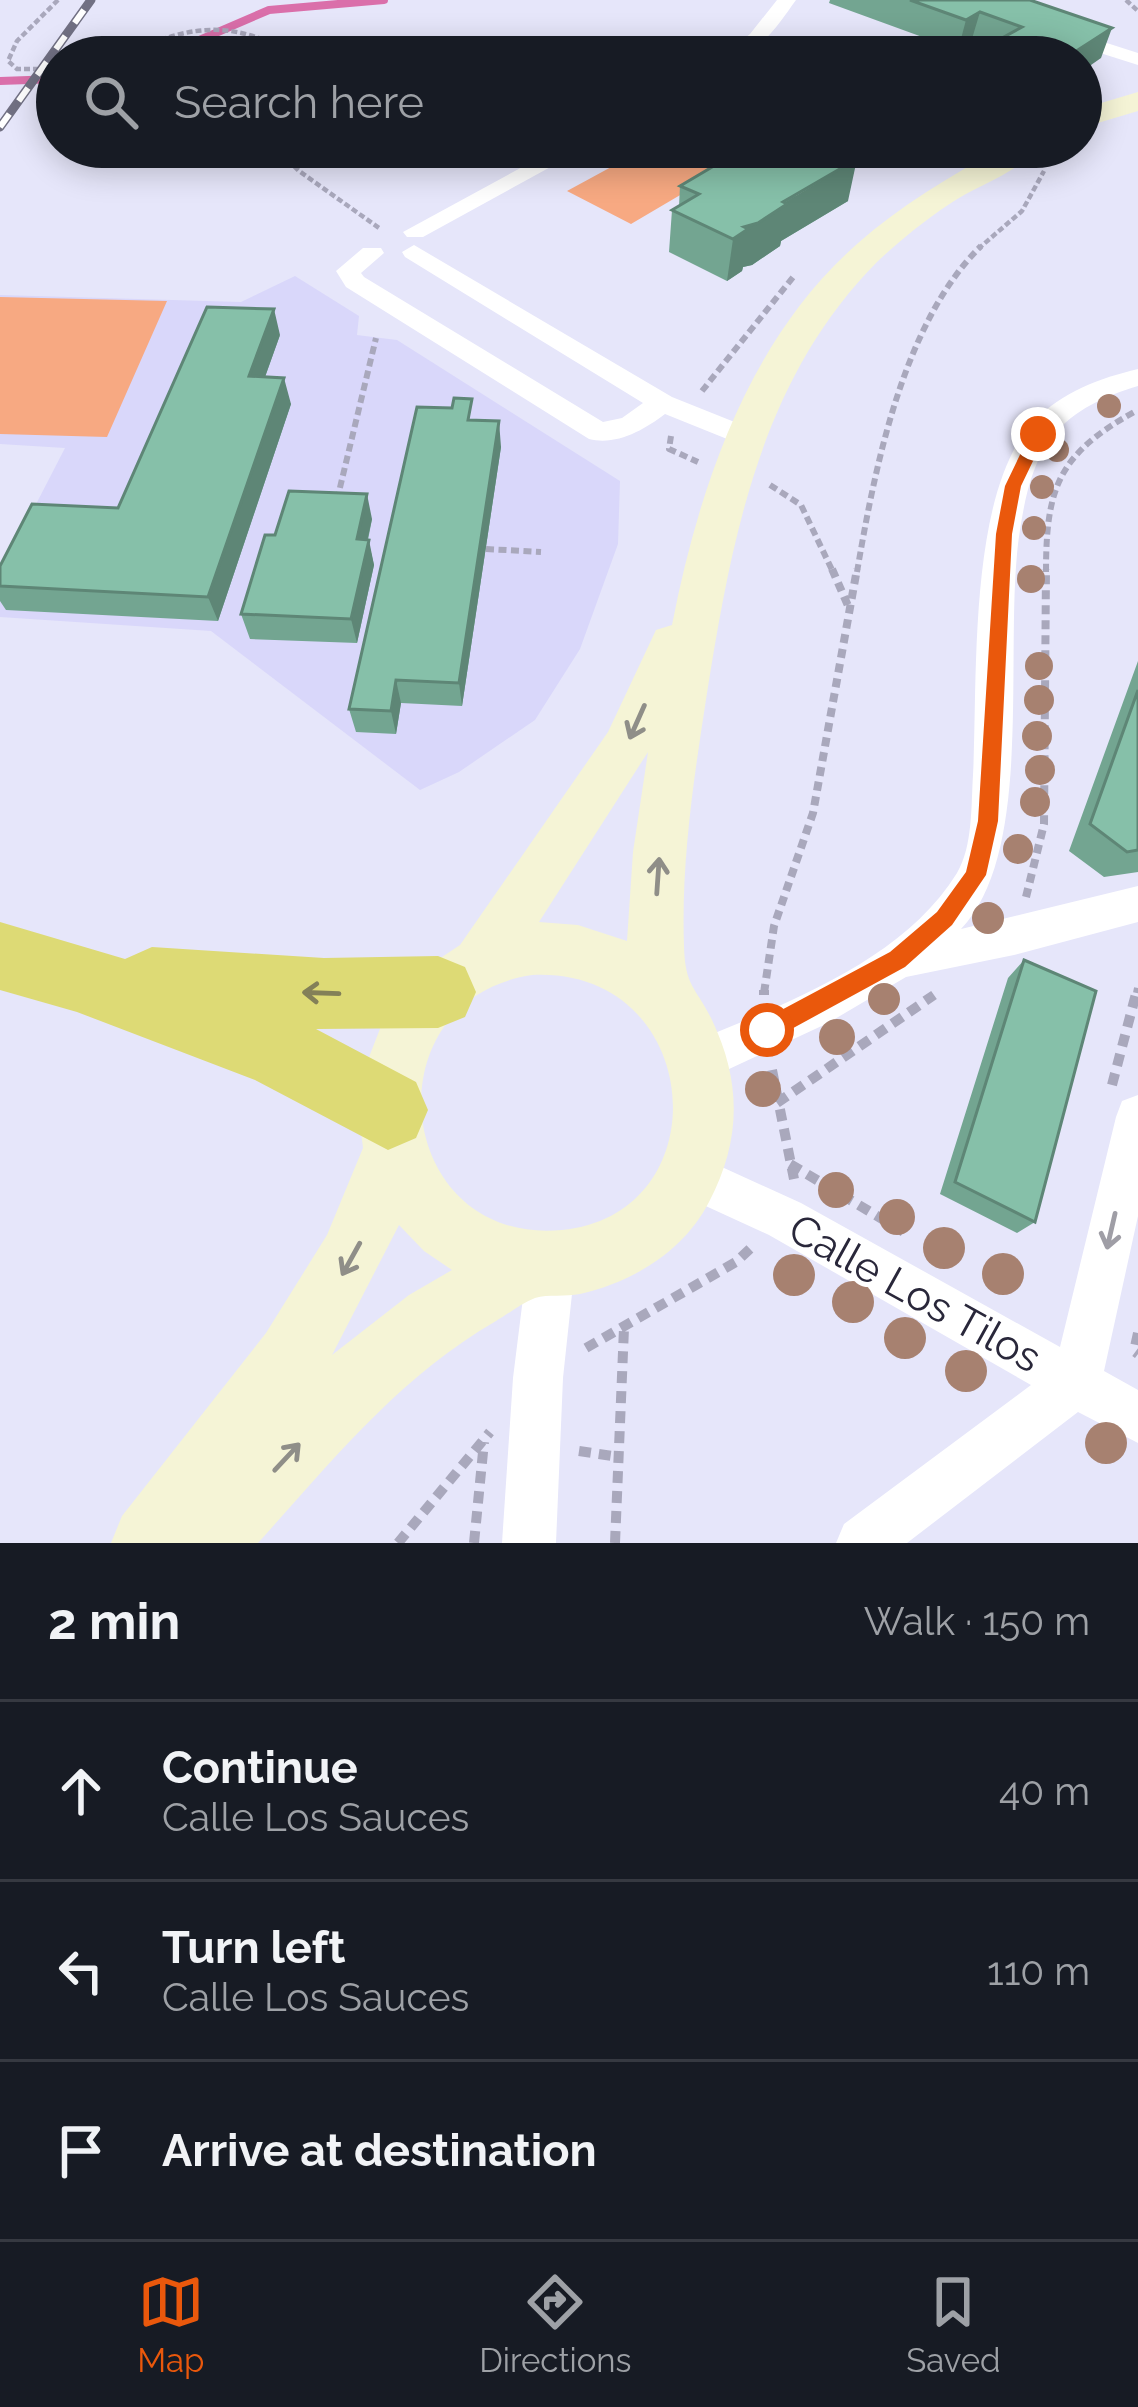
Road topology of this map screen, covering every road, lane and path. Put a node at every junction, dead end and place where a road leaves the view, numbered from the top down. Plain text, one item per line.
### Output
1 (58, 0) edge
2 (787, 0) edge
3 (1126, 0) edge
4 (1138, 11) edge
5 (1050, 30) edge
6 (174, 36) edge
7 (256, 36) edge
8 (760, 36) edge
9 (1068, 36) edge
10 (1102, 47) edge
11 (1138, 59) edge
12 (36, 69) edge
13 (1138, 101) edge
14 (1102, 112) edge
15 (294, 168) edge
16 (540, 168) edge
17 (983, 168) edge
18 (1035, 168) edge
19 (380, 237) junction
20 (414, 242) junction
21 (376, 338) dead end
22 (1138, 376) edge
23 (662, 403) junction
24 (724, 456) junction
25 (333, 518) edge
26 (486, 549) edge
27 (541, 551) dead end
28 (702, 577) junction
29 (849, 609) junction
30 (1138, 904) edge
31 (0, 956) edge
32 (898, 959) junction
33 (77, 977) junction
34 (459, 977) junction
35 (1138, 988) edge
36 (659, 992) junction
37 (767, 1030) junction
38 (699, 1060) junction
39 (1123, 1108) edge
40 (391, 1131) junction
41 (790, 1164) junction
42 (689, 1175) junction
43 (785, 1219) junction
44 (930, 1247) dead end
45 (539, 1265) junction
46 (625, 1326) junction
47 (1138, 1334) edge
48 (1138, 1354) edge
49 (538, 1378) junction
50 (1076, 1383) junction
51 (1138, 1418) edge
52 (149, 1543) edge
53 (208, 1543) edge
54 (398, 1543) edge
55 (529, 1543) edge
56 (615, 1543) edge
57 (863, 1543) edge

1 - 12 path
2 - 8 street
3 - 4 path
5 - 9 street
6 - 7 path
10 - 11 street
13 - 14 street
15 - 19 path
16 - 20 street
17 - 24 street
18 - 29 path
19 - 20 street
19 - 23 street
20 - 23 street
21 - 25 path
22 - 32 street
23 - 24 street
24 - 28 street
24 - 29 path
26 - 27 path
28 -> 34 street
36 -> 28 street
29 - 37 path
30 - 32 street
31 - 33 highway
32 - 37 street
34 -> 33 highway
33 - 40 highway
34 - 36 street
34 - 40 street
35 - 39 path
36 - 38 street
37 - 38 street
37 - 41 path
38 - 42 street
39 -> 50 street
40 - 45 street
40 -> 52 street
41 - 43 path
41 - 44 path
42 - 43 street, Calle Los Tilos
42 - 45 street
43 - 46 path
43 - 50 street, Calle Los Tilos
45 - 49 street
53 -> 45 street
46 - 49 path
46 - 56 path
47 - 48 path
49 - 54 path
49 - 55 street
50 - 51 street, Calle Los Tilos
50 - 57 street

